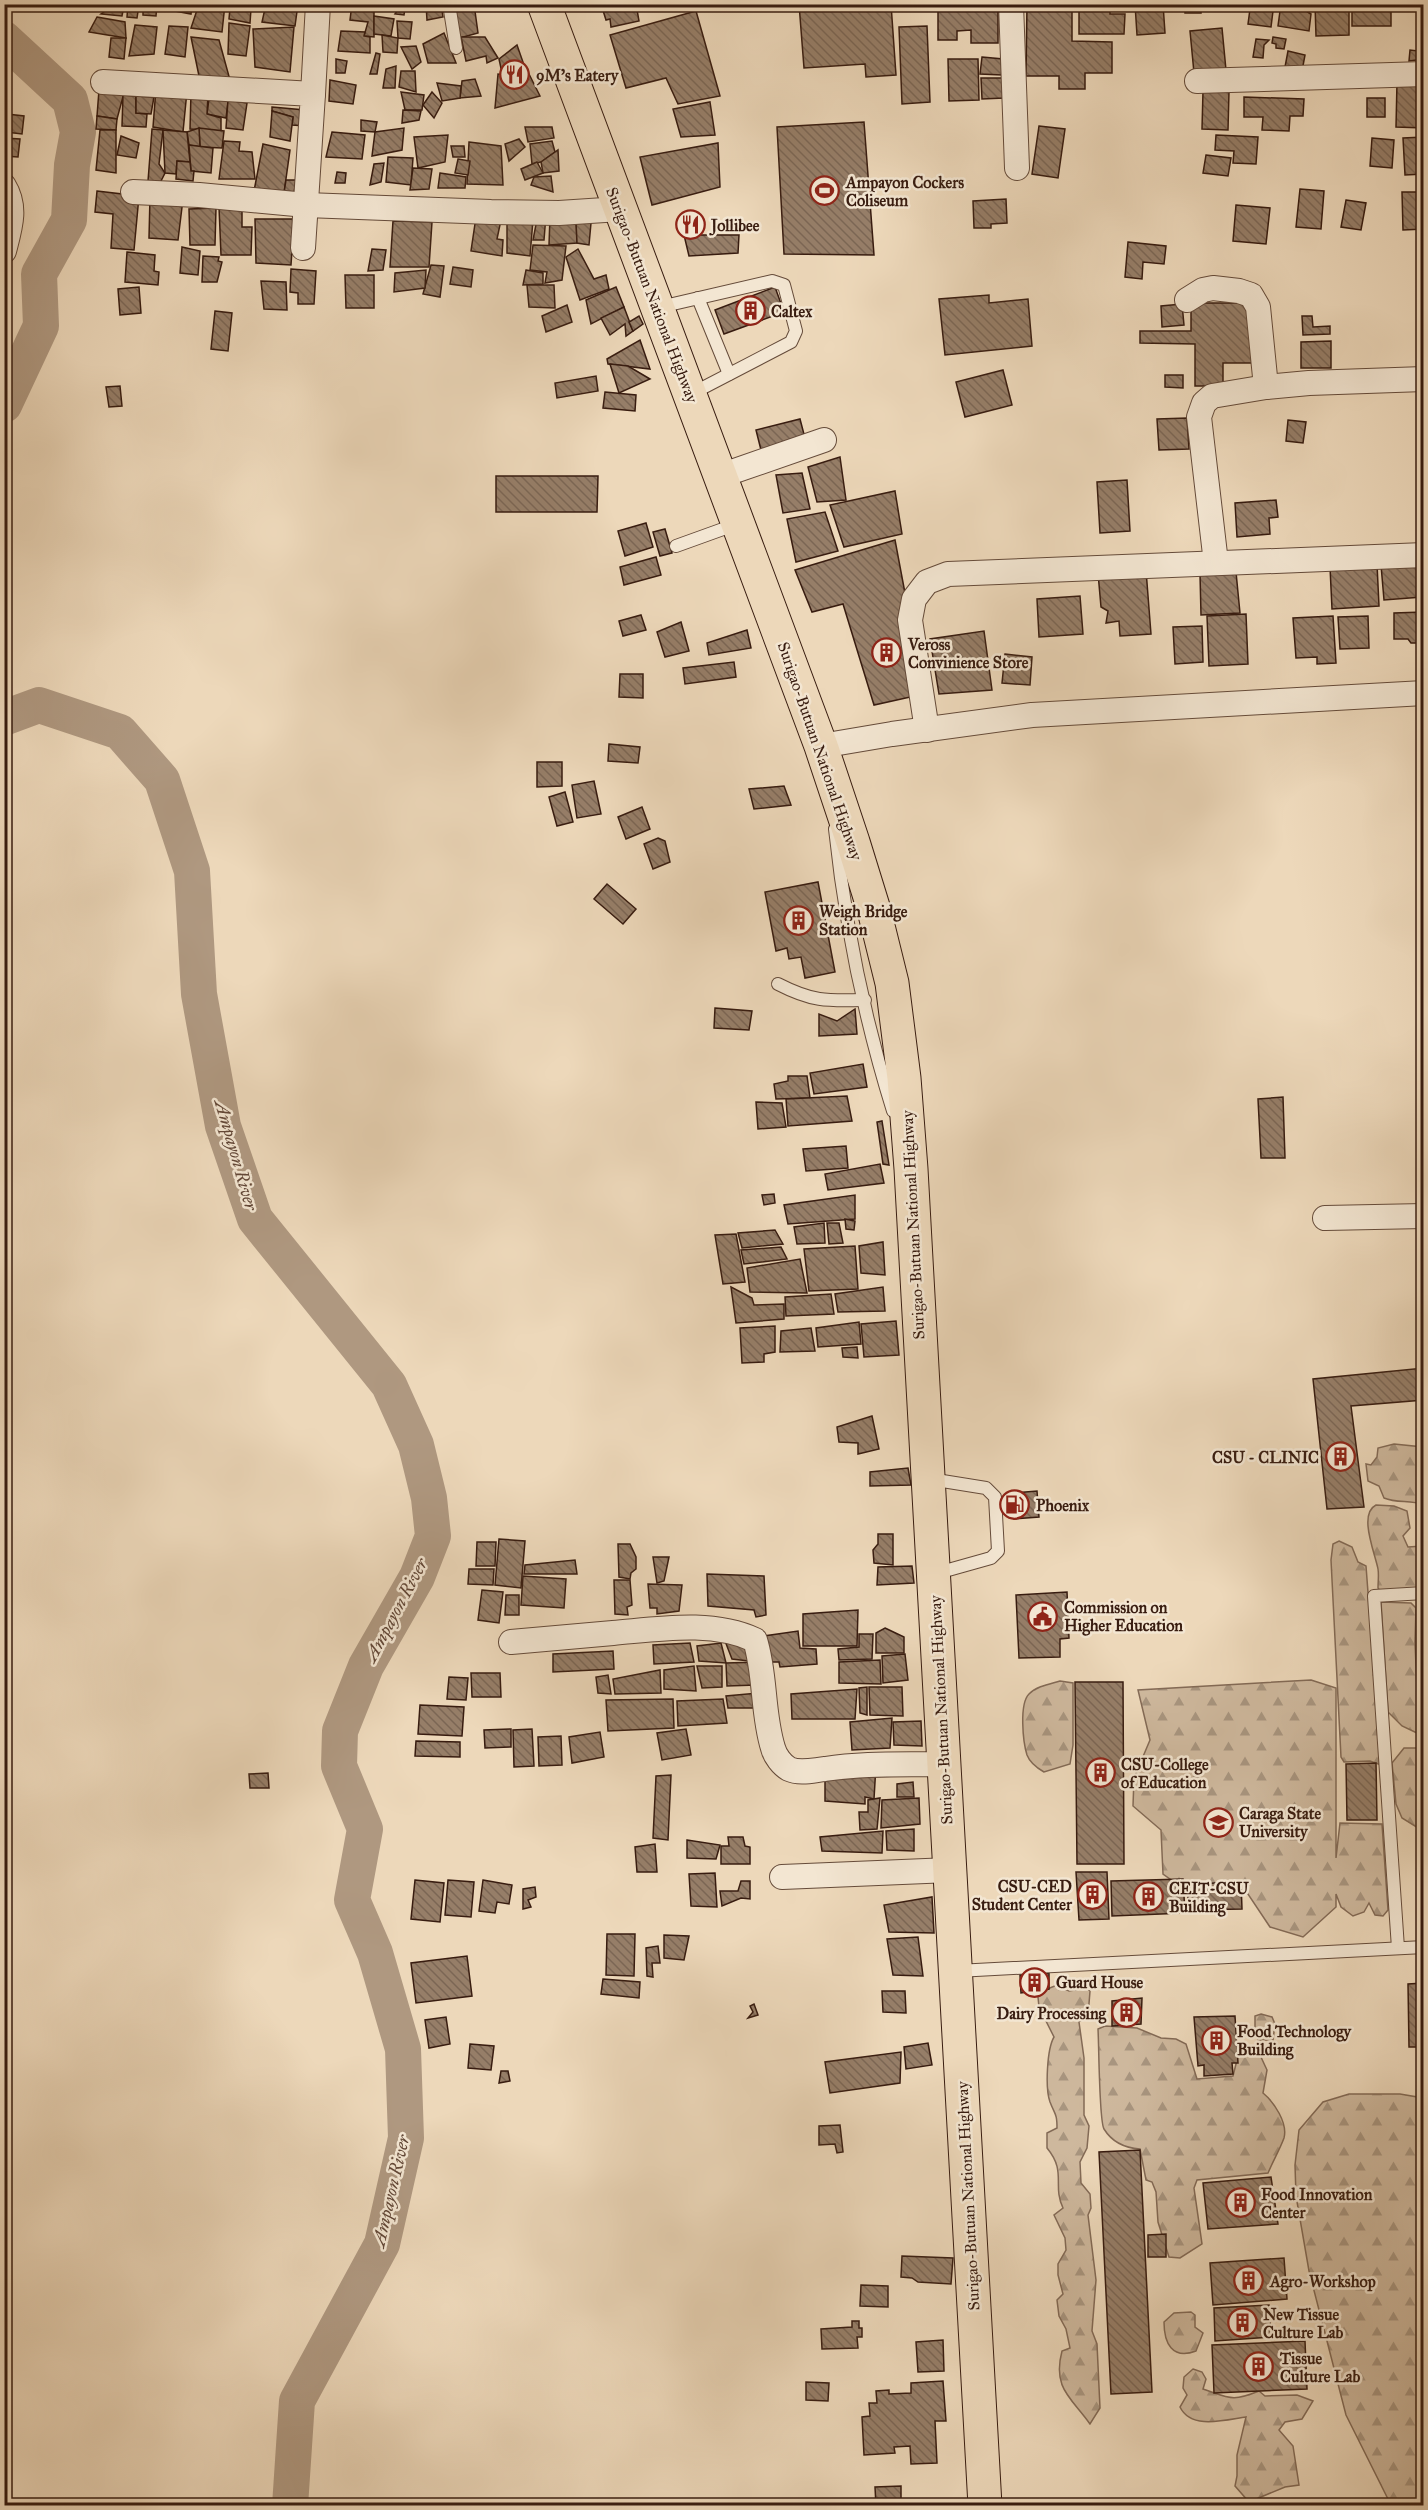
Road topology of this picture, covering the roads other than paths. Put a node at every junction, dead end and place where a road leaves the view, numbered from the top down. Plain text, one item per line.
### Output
1 (318, 4) edge
2 (448, 4) edge
3 (544, 4) edge
4 (1011, 4) edge
5 (456, 48) dead end
6 (1424, 74) edge
7 (1197, 81) dead end
8 (103, 82) dead end
9 (313, 94) junction
10 (1017, 168) dead end
11 (4, 186) edge
12 (133, 192) dead end
13 (306, 205) junction
14 (620, 209) junction
15 (303, 248) dead end
16 (4, 251) edge
17 (698, 298) junction
18 (1187, 300) dead end
19 (657, 307) junction
20 (729, 374) junction
21 (1424, 379) edge
22 (1266, 387) junction
23 (690, 395) junction
24 (824, 440) dead end
25 (720, 476) junction
26 (738, 524) junction
27 (676, 546) dead end
28 (1424, 555) edge
29 (1216, 563) junction
30 (1424, 693) edge
31 (927, 730) junction
32 (821, 746) junction
33 (832, 780) junction
34 (778, 984) dead end
35 (865, 1000) junction
36 (911, 1168) junction
37 (1424, 1216) edge
38 (1324, 1218) dead end
39 (928, 1479) junction
40 (933, 1575) junction
41 (1424, 1593) edge
42 (511, 1642) dead end
43 (944, 1764) junction
44 (950, 1870) junction
45 (782, 1877) dead end
46 (1424, 1947) edge
47 (1398, 1948) junction
48 (956, 1971) junction
49 (985, 2505) edge

1 - 9 street
2 - 5 lane
3 - 14 main road, Surigao-Butuan National Highway
4 - 10 street
6 - 7 street
8 - 9 street
9 - 13 street
11 - 16 street
12 - 13 street
13 - 14 street
13 - 15 street
14 - 19 main road, Surigao-Butuan National Highway
17 - 19 lane
17 - 20 lane
17 - 20 lane
18 - 22 street
19 - 23 main road, Surigao-Butuan National Highway
20 - 23 lane
21 - 22 street
22 - 29 street
23 - 25 main road, Surigao-Butuan National Highway
24 - 25 street
25 - 26 main road, Surigao-Butuan National Highway
26 - 27 lane
26 - 32 main road, Surigao-Butuan National Highway
28 - 29 street
29 - 31 street
30 - 31 street
31 - 32 street
32 - 33 main road, Surigao-Butuan National Highway
33 - 35 lane
33 - 36 main road, Surigao-Butuan National Highway
34 - 35 lane
35 - 36 lane
36 - 39 main road, Surigao-Butuan National Highway
37 - 38 street
39 - 40 main road, Surigao-Butuan National Highway
39 - 40 lane
40 - 43 main road, Surigao-Butuan National Highway
41 - 47 lane
42 - 43 street
43 - 44 main road, Surigao-Butuan National Highway
44 - 45 street
44 - 48 main road, Surigao-Butuan National Highway
46 - 47 lane
47 - 48 lane
48 - 49 main road, Surigao-Butuan National Highway

